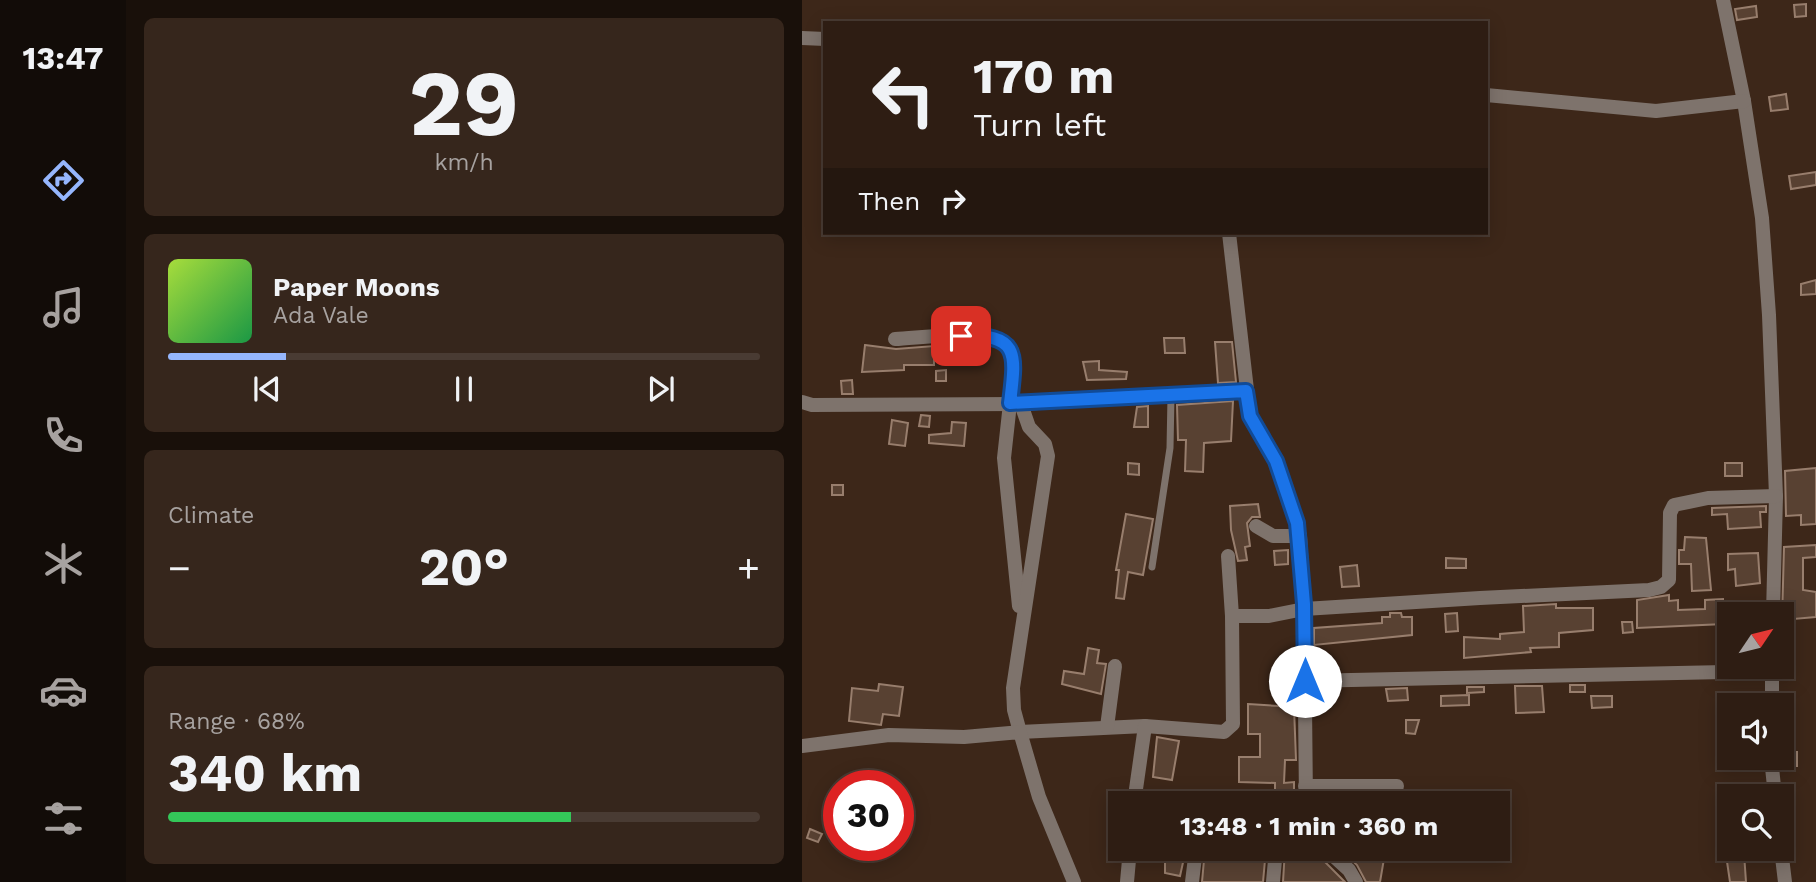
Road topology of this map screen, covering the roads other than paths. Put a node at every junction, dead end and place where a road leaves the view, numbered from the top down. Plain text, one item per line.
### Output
1 (1723, 0) edge
2 (802, 38) edge
3 (823, 39) edge
4 (1488, 95) edge
5 (1744, 101) junction
6 (1229, 235) edge
7 (895, 339) dead end
8 (1246, 391) junction
9 (1171, 395) junction
10 (802, 402) edge
11 (1016, 403) junction
12 (1776, 496) junction
13 (1256, 526) dead end
14 (1300, 536) junction
15 (1228, 556) dead end
16 (1152, 567) dead end
17 (1773, 602) edge
18 (1304, 609) junction
19 (1232, 616) junction
20 (1021, 625) junction
21 (1115, 666) dead end
22 (1717, 670) edge
23 (1305, 681) junction
24 (1146, 726) junction
25 (1107, 727) junction
26 (1020, 732) junction
27 (802, 746) edge
28 (1305, 786) junction
29 (1398, 786) dead end
30 (1136, 791) edge
31 (1305, 791) edge
32 (1129, 861) edge
33 (1195, 861) edge
34 (1275, 861) edge
35 (1339, 861) edge
36 (1782, 861) edge
37 (1074, 882) edge
38 (1127, 882) edge
39 (1192, 882) edge
40 (1273, 882) edge
41 (1356, 882) edge
42 (1785, 882) edge

1 - 5 street
2 - 3 street
4 - 5 street
5 - 12 street
6 - 8 street
7 - 11 street
8 - 9 street
8 - 14 street
9 - 11 street
9 - 16 lane
10 - 11 street
11 - 20 street
11 - 20 street
12 - 17 street
12 - 18 street
13 - 14 street
14 - 18 street
15 - 19 street
18 - 19 street
18 - 23 street
19 - 24 street
20 - 26 street
21 - 25 street
22 - 23 street
23 - 28 street
24 - 25 street
24 - 30 street
25 - 26 street
26 - 27 street
26 - 37 street
28 - 29 street
28 - 31 street
32 - 38 street
33 - 39 street
34 - 40 street
35 - 41 street
36 - 42 street

